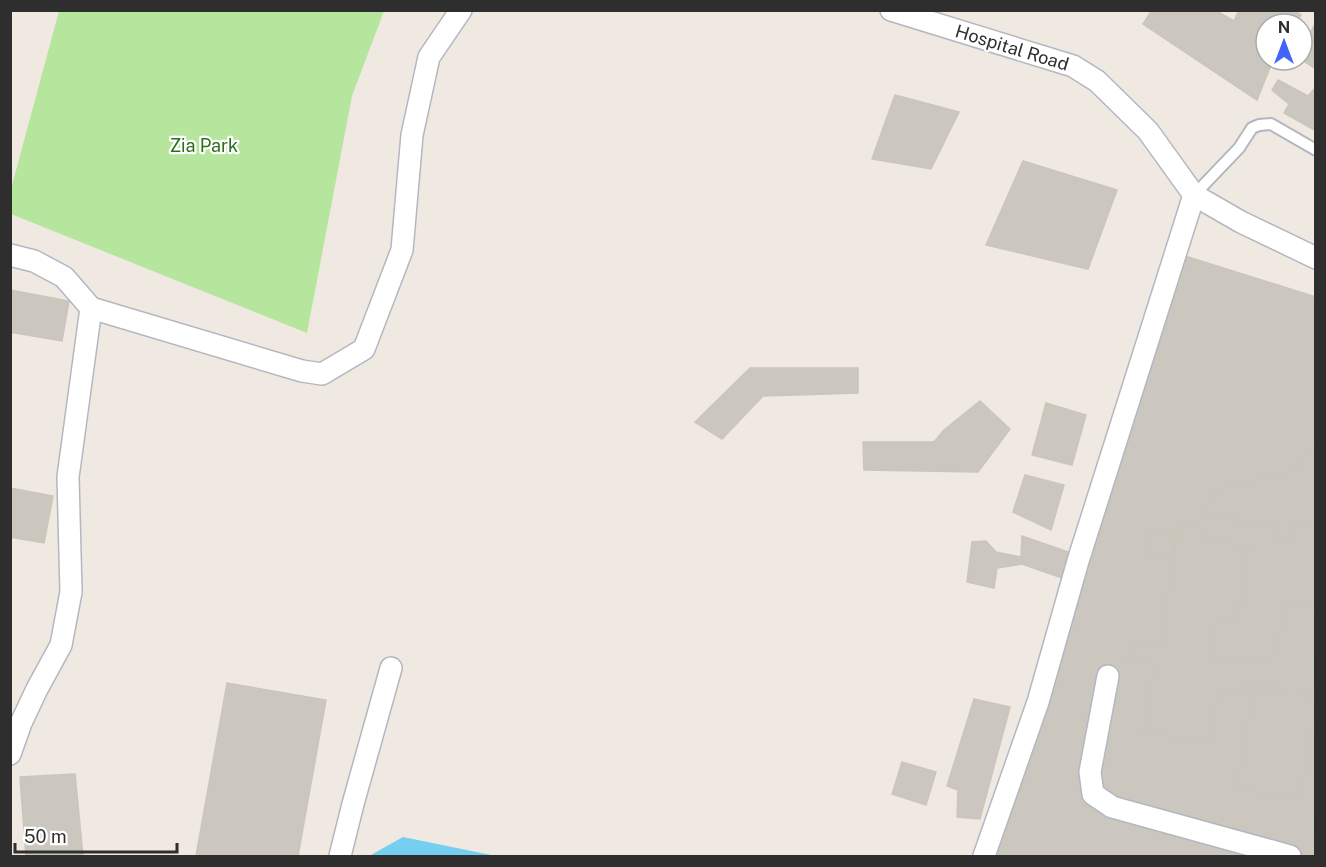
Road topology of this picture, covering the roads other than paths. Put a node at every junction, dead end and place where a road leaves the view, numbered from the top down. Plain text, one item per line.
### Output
1 (461, 10) edge
2 (891, 10) edge
3 (1316, 150) edge
4 (1194, 195) junction
5 (10, 255) edge
6 (1316, 258) edge
7 (91, 308) junction
8 (391, 668) dead end
9 (1108, 676) dead end
10 (10, 754) edge
11 (1297, 851) edge
12 (340, 856) edge
13 (984, 856) edge

1 - 7 street
2 - 4 street, Hospital Road
3 - 4 lane
4 - 6 street, Hospital Road
4 - 13 street
5 - 7 street
7 - 10 street
8 - 12 street
9 - 11 street

